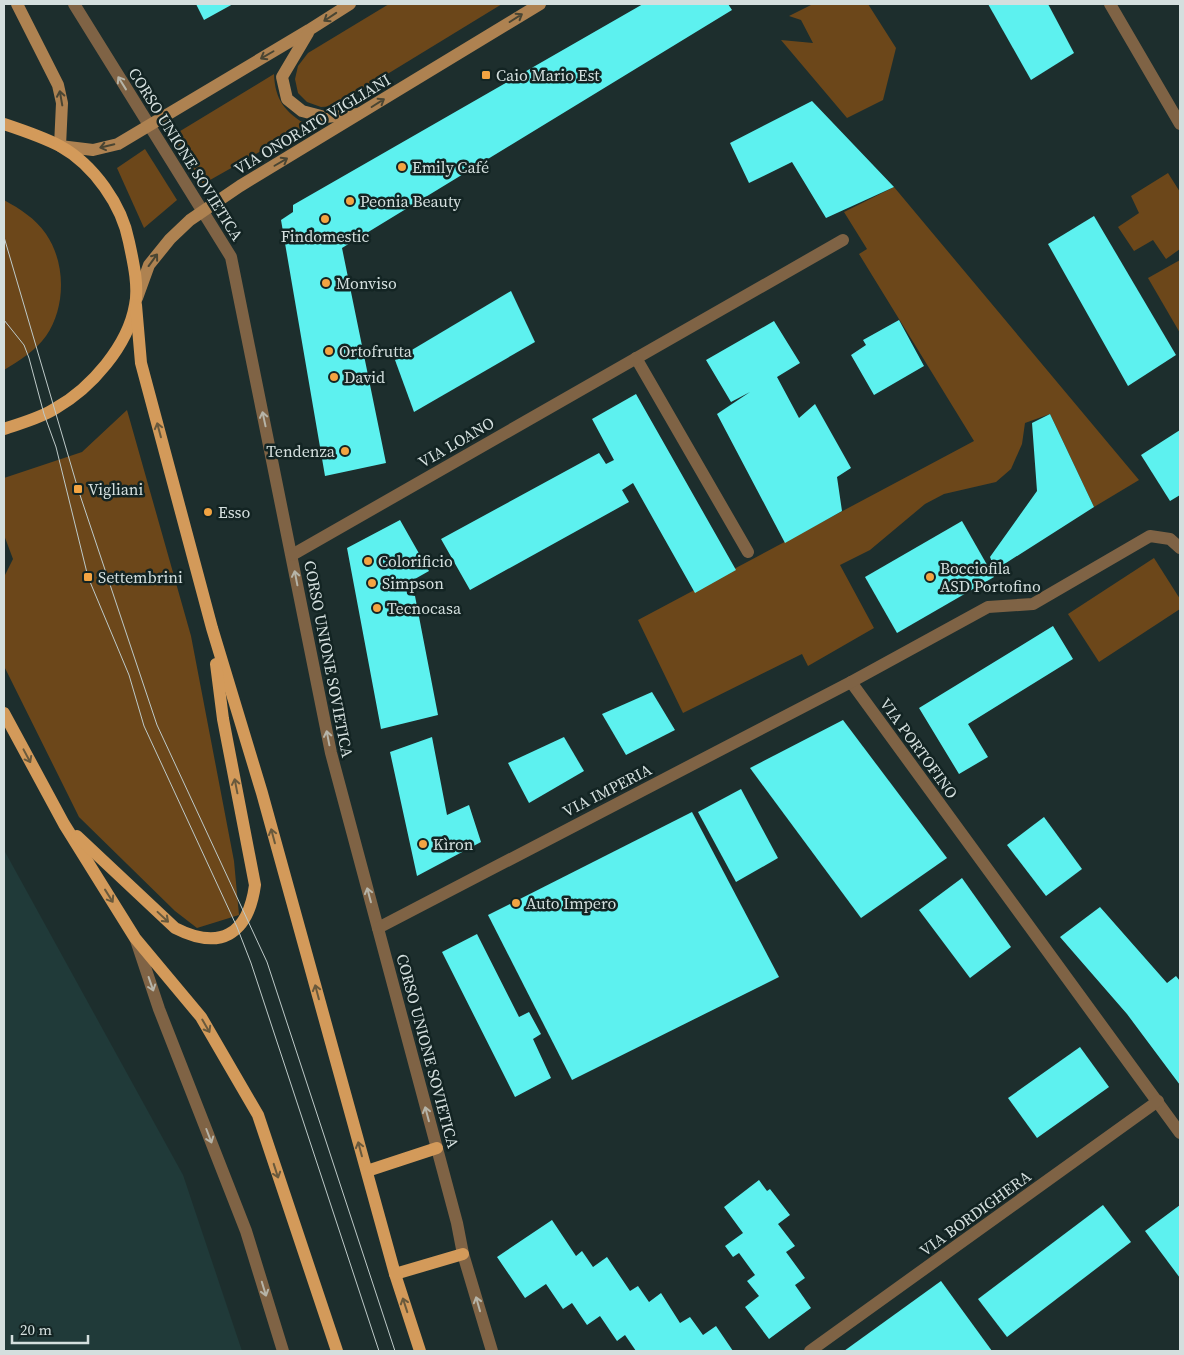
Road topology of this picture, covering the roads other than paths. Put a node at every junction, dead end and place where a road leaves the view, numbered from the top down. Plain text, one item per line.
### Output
1 (17, 4) edge
2 (74, 4) edge
3 (350, 4) edge
4 (540, 4) edge
5 (1110, 4) edge
6 (310, 30) junction
7 (361, 114) junction
8 (4, 124) edge
9 (148, 124) junction
10 (1180, 124) edge
11 (60, 146) junction
12 (203, 211) junction
13 (844, 240) dead end
14 (136, 305) junction
15 (636, 358) junction
16 (4, 429) edge
17 (1180, 548) edge
18 (748, 552) dead end
19 (292, 555) junction
20 (212, 628) junction
21 (851, 682) junction
22 (4, 713) edge
23 (64, 824) junction
24 (378, 928) junction
25 (135, 938) junction
26 (1158, 1101) junction
27 (1180, 1133) edge
28 (437, 1148) junction
29 (366, 1171) junction
30 (463, 1254) junction
31 (395, 1274) junction
32 (283, 1351) edge
33 (337, 1351) edge
34 (420, 1351) edge
35 (492, 1351) edge
36 (810, 1351) edge

11 -> 1 main road
9 -> 2 street, CORSO UNIONE SOVIETICA
3 -> 6 main road
7 -> 4 main road, VIA ONORATO VIGLIANI
5 - 10 street
6 - 7 main road
6 -> 9 main road
12 -> 7 main road, VIA ONORATO VIGLIANI
8 - 11 main road
9 -> 11 main road
9 - 12 street, CORSO UNIONE SOVIETICA
11 - 14 main road
14 -> 12 main road, VIA ONORATO VIGLIANI
19 -> 12 street, CORSO UNIONE SOVIETICA
13 - 15 street, VIA LOANO
14 - 16 main road
20 -> 14 main road
15 - 18 street
15 - 19 street, VIA LOANO
17 - 21 street
24 -> 19 street, CORSO UNIONE SOVIETICA
23 -> 20 main road
29 -> 20 main road
21 - 24 street, VIA IMPERIA
21 - 26 street, VIA PORTOFINO
22 -> 23 main road
23 -> 25 main road
28 -> 24 street, CORSO UNIONE SOVIETICA
25 -> 32 street
25 -> 33 main road
26 - 27 street, VIA PORTOFINO
26 - 36 street, VIA BORDIGHERA
28 - 29 main road
28 - 30 street, CORSO UNIONE SOVIETICA
29 - 31 main road
30 - 31 main road
35 -> 30 street, CORSO UNIONE SOVIETICA
34 -> 31 main road

